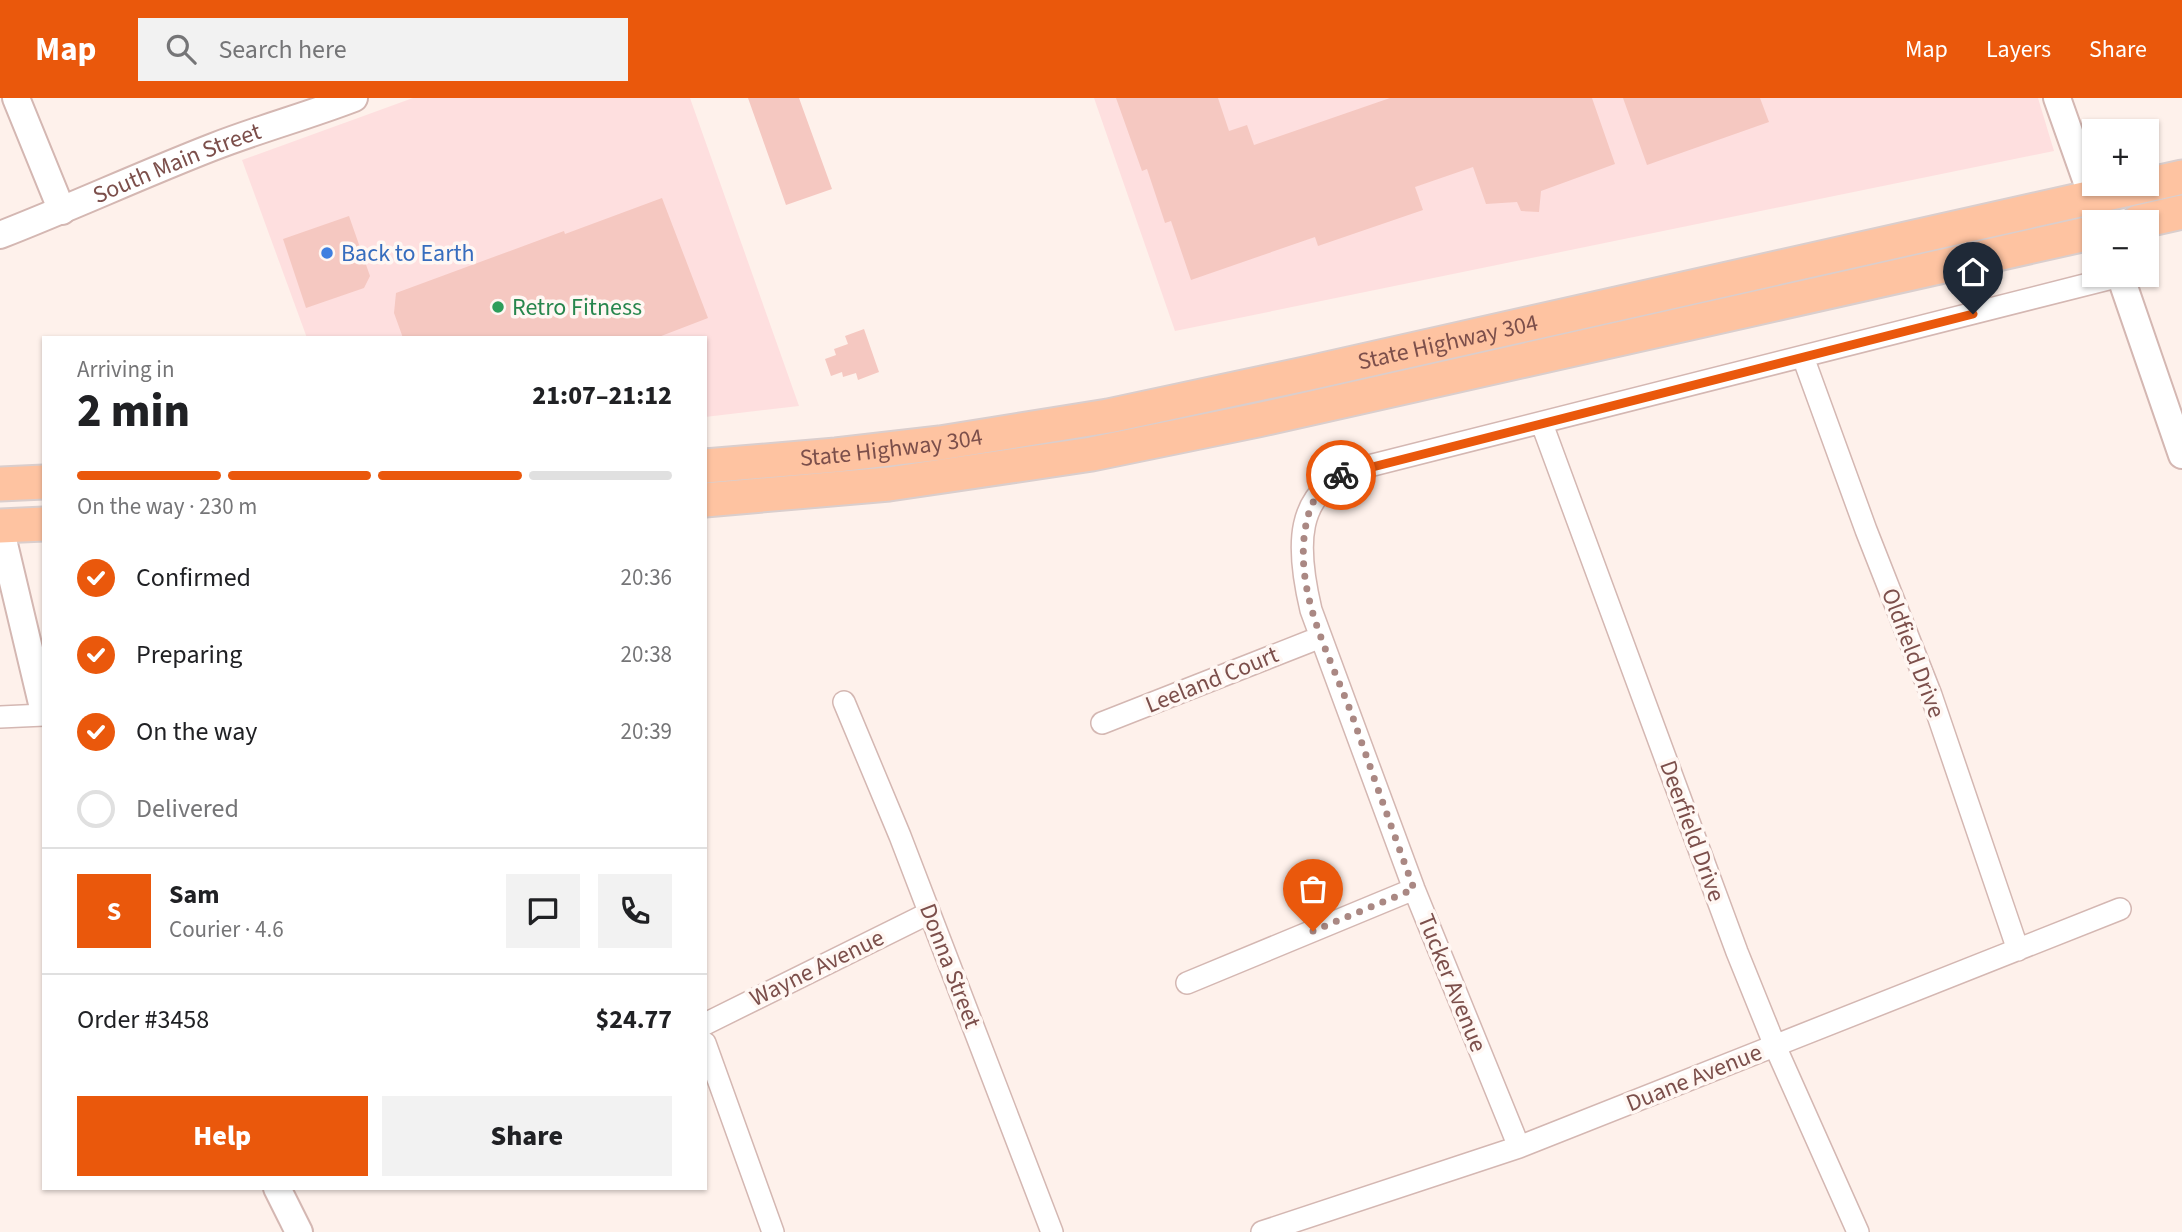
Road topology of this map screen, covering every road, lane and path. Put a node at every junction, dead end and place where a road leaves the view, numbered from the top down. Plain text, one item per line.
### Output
1 (16, 98) edge
2 (354, 98) edge
3 (2057, 98) edge
4 (2182, 177) edge
5 (2096, 210) edge
6 (62, 211) junction
7 (2182, 212) edge
8 (2082, 213) edge
9 (2159, 217) edge
10 (0, 235) edge
11 (2082, 235) edge
12 (2082, 286) edge
13 (2124, 287) edge
14 (1803, 357) junction
15 (1542, 424) junction
16 (2182, 455) edge
17 (707, 466) edge
18 (42, 482) edge
19 (0, 484) edge
20 (707, 500) edge
21 (42, 524) edge
22 (0, 526) edge
23 (1321, 637) junction
24 (844, 702) dead end
25 (42, 704) edge
26 (42, 713) edge
27 (0, 718) edge
28 (1102, 723) dead end
29 (1414, 889) junction
30 (2120, 909) dead end
31 (929, 913) junction
32 (2018, 950) junction
33 (1186, 983) dead end
34 (707, 1023) edge
35 (1775, 1046) junction
36 (707, 1050) edge
37 (1519, 1147) junction
38 (277, 1190) edge
39 (299, 1232) edge
40 (773, 1232) edge
41 (1052, 1232) edge
42 (1262, 1232) edge
43 (1858, 1232) edge

1 - 6 street
2 - 6 street, South Main Street
3 - 5 street
4 - 5 main road, State Highway 304
6 - 10 street, South Main Street
7 - 9 main road
8 - 17 main road, State Highway 304
11 - 20 main road, State Highway 304
12 - 14 street, Tucker Avenue
13 - 16 street
14 - 15 street, Tucker Avenue
14 - 32 street, Oldfield Drive
15 - 23 street, Tucker Avenue
15 - 35 street, Deerfield Drive
18 - 19 main road
21 - 22 main road
22 - 25 street
23 - 28 street, Leeland Court
23 - 29 street, Tucker Avenue
24 - 31 street, Donna Street
26 - 27 street
29 - 33 street
29 - 37 street, Tucker Avenue
30 - 32 street, Duane Avenue
31 - 34 street, Wayne Avenue
31 - 41 street, Donna Street
32 - 35 street, Duane Avenue
35 - 37 street, Duane Avenue
35 - 43 street, Deerfield Drive
36 - 40 street
37 - 42 street, Duane Avenue
38 - 39 street

